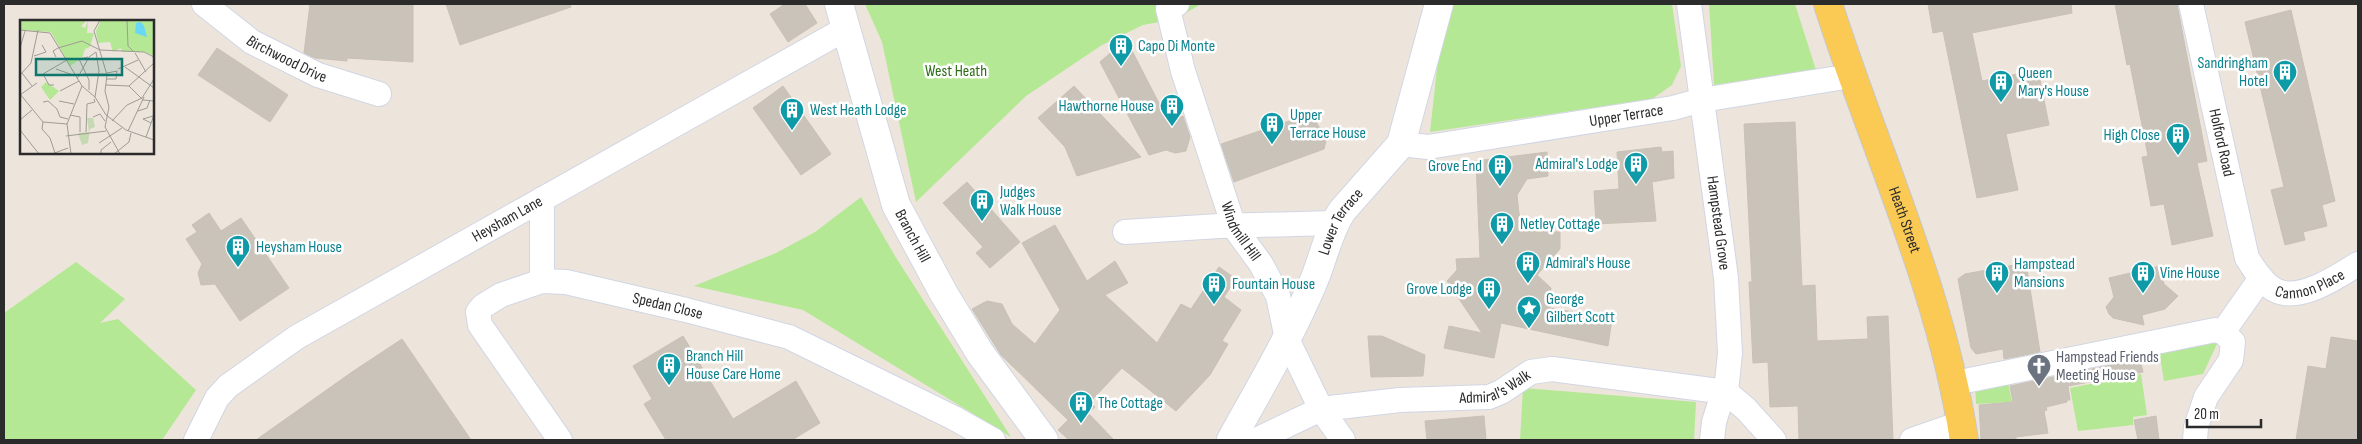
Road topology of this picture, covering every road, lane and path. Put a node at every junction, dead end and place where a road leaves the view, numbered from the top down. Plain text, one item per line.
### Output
1 (204, 4) edge
2 (1439, 4) edge
3 (1689, 4) edge
4 (1828, 4) edge
5 (2191, 4) edge
6 (1173, 6) edge
7 (843, 16) edge
8 (1850, 76) junction
9 (380, 94) dead end
10 (1702, 100) junction
11 (1401, 144) junction
12 (542, 199) junction
13 (1334, 223) junction
14 (1234, 227) junction
15 (1125, 232) dead end
16 (2358, 264) edge
17 (2261, 278) junction
18 (542, 281) junction
19 (2223, 332) junction
20 (1287, 339) junction
21 (1954, 383) junction
22 (1726, 392) junction
23 (1321, 409) junction
24 (1963, 432) edge
25 (196, 440) edge
26 (560, 440) edge
27 (993, 440) edge
28 (1044, 440) edge
29 (1231, 440) edge
30 (1256, 440) edge
31 (1343, 440) edge
32 (1712, 440) edge
33 (1774, 440) edge
34 (1912, 440) edge
35 (2195, 440) edge

1 - 9 street, Birchwood Drive
2 - 11 street, Lower Terrace
3 - 10 street, Hampstead Grove
4 - 8 main road, Heath Street
5 - 17 street, Holford Road
6 - 14 street, Windmill Hill
7 - 12 street, Heysham Lane
7 - 28 street, Branch Hill
8 - 10 street, Upper Terrace
8 - 21 main road, Heath Street
10 - 11 street, Upper Terrace
10 - 22 street, Hampstead Grove
11 - 13 street, Lower Terrace
12 - 18 street
12 - 25 street, Heysham Lane
13 - 14 street
13 - 20 street, Lower Terrace
14 - 15 street
14 - 20 street, Windmill Hill
16 - 17 street, Cannon Place
17 - 19 street
18 - 26 street, Spedan Close
18 - 27 street, Spedan Close
19 - 21 street
19 - 35 street
20 - 23 street, Windmill Hill
20 - 29 street, Lower Terrace
21 - 24 main road, Heath Street
22 - 23 street, Admiral's Walk
22 - 32 street, Hampstead Grove
22 - 33 street
23 - 30 street, Admiral's Walk
23 - 31 street, Windmill Hill
24 - 34 street

